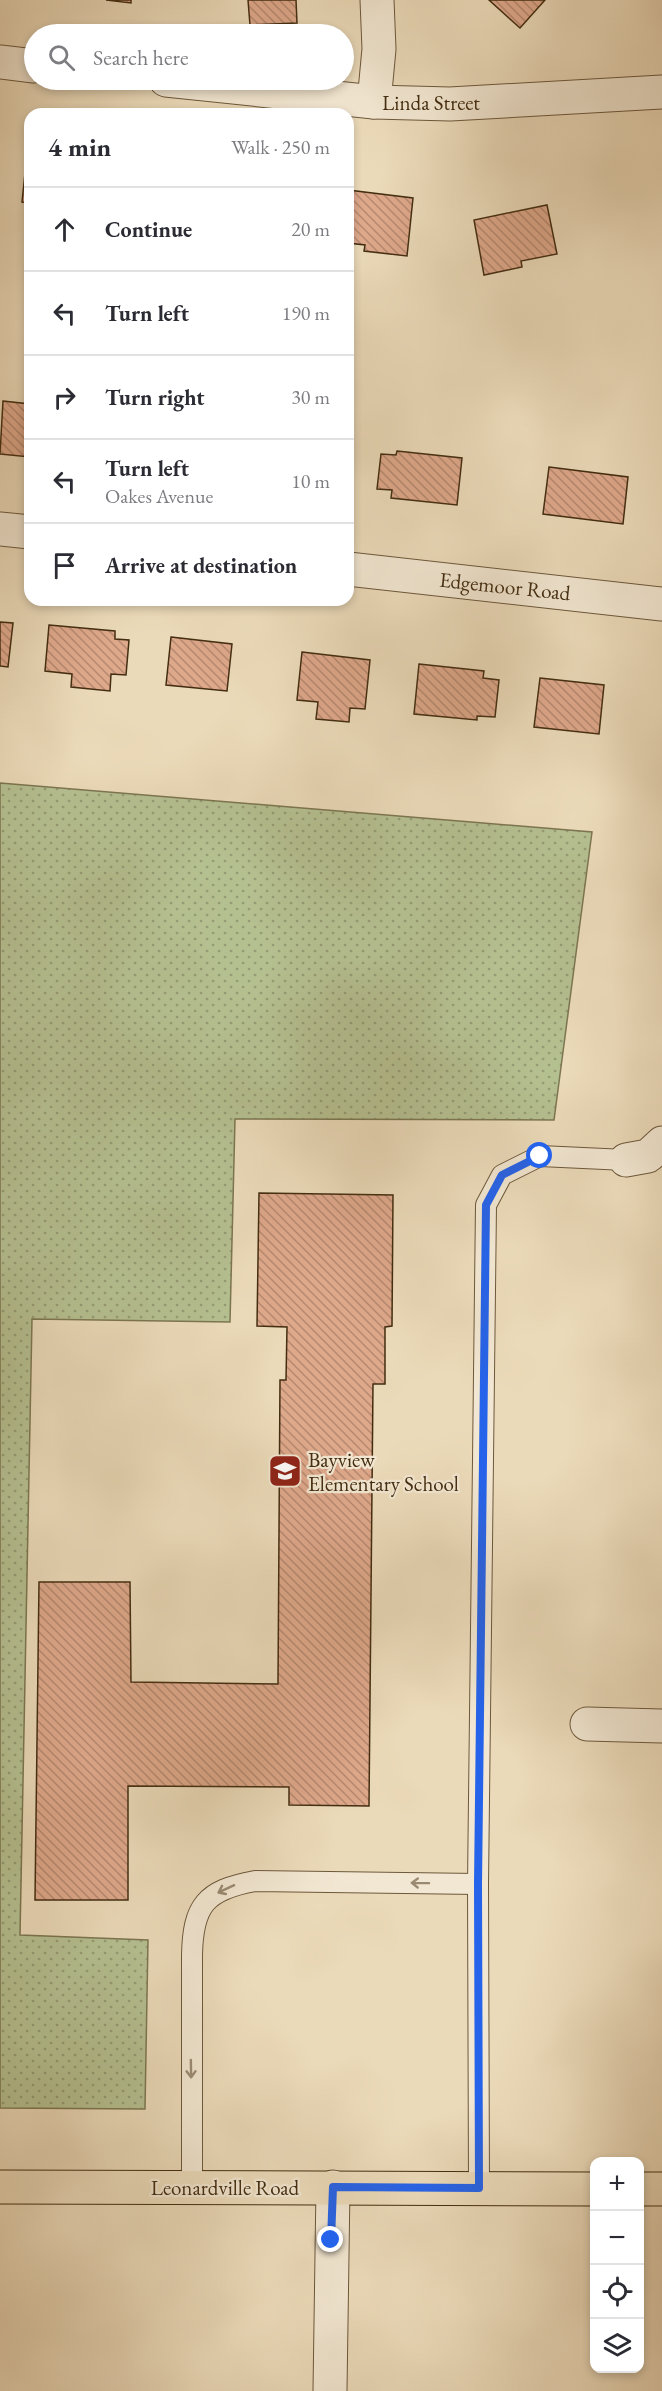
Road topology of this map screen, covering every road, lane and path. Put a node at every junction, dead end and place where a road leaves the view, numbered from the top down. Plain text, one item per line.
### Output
1 (378, 0) edge
2 (0, 62) edge
3 (24, 65) edge
4 (261, 90) edge
5 (662, 92) edge
6 (374, 102) junction
7 (0, 529) edge
8 (24, 531) edge
9 (354, 569) edge
10 (662, 604) edge
11 (662, 1143) edge
12 (626, 1160) joint
13 (587, 1724) dead end
14 (662, 1726) edge
15 (478, 1884) junction
16 (0, 2187) edge
17 (192, 2187) junction
18 (333, 2187) junction
19 (479, 2188) junction
20 (590, 2189) edge
21 (644, 2189) edge
22 (662, 2189) edge
23 (330, 2391) edge

1 - 6 street
2 - 3 street
4 - 6 street, Linda Street
5 - 6 street, Linda Street
7 - 8 street
9 - 10 street, Edgemoor Road
11 - 12 street
12 - 15 lane
13 - 14 street
15 -> 17 lane
15 - 19 lane
16 - 17 main road, Leonardville Road
17 - 18 main road, Leonardville Road
18 - 19 main road, Leonardville Road
18 - 23 street
19 - 20 main road, Leonardville Road
21 - 22 main road

